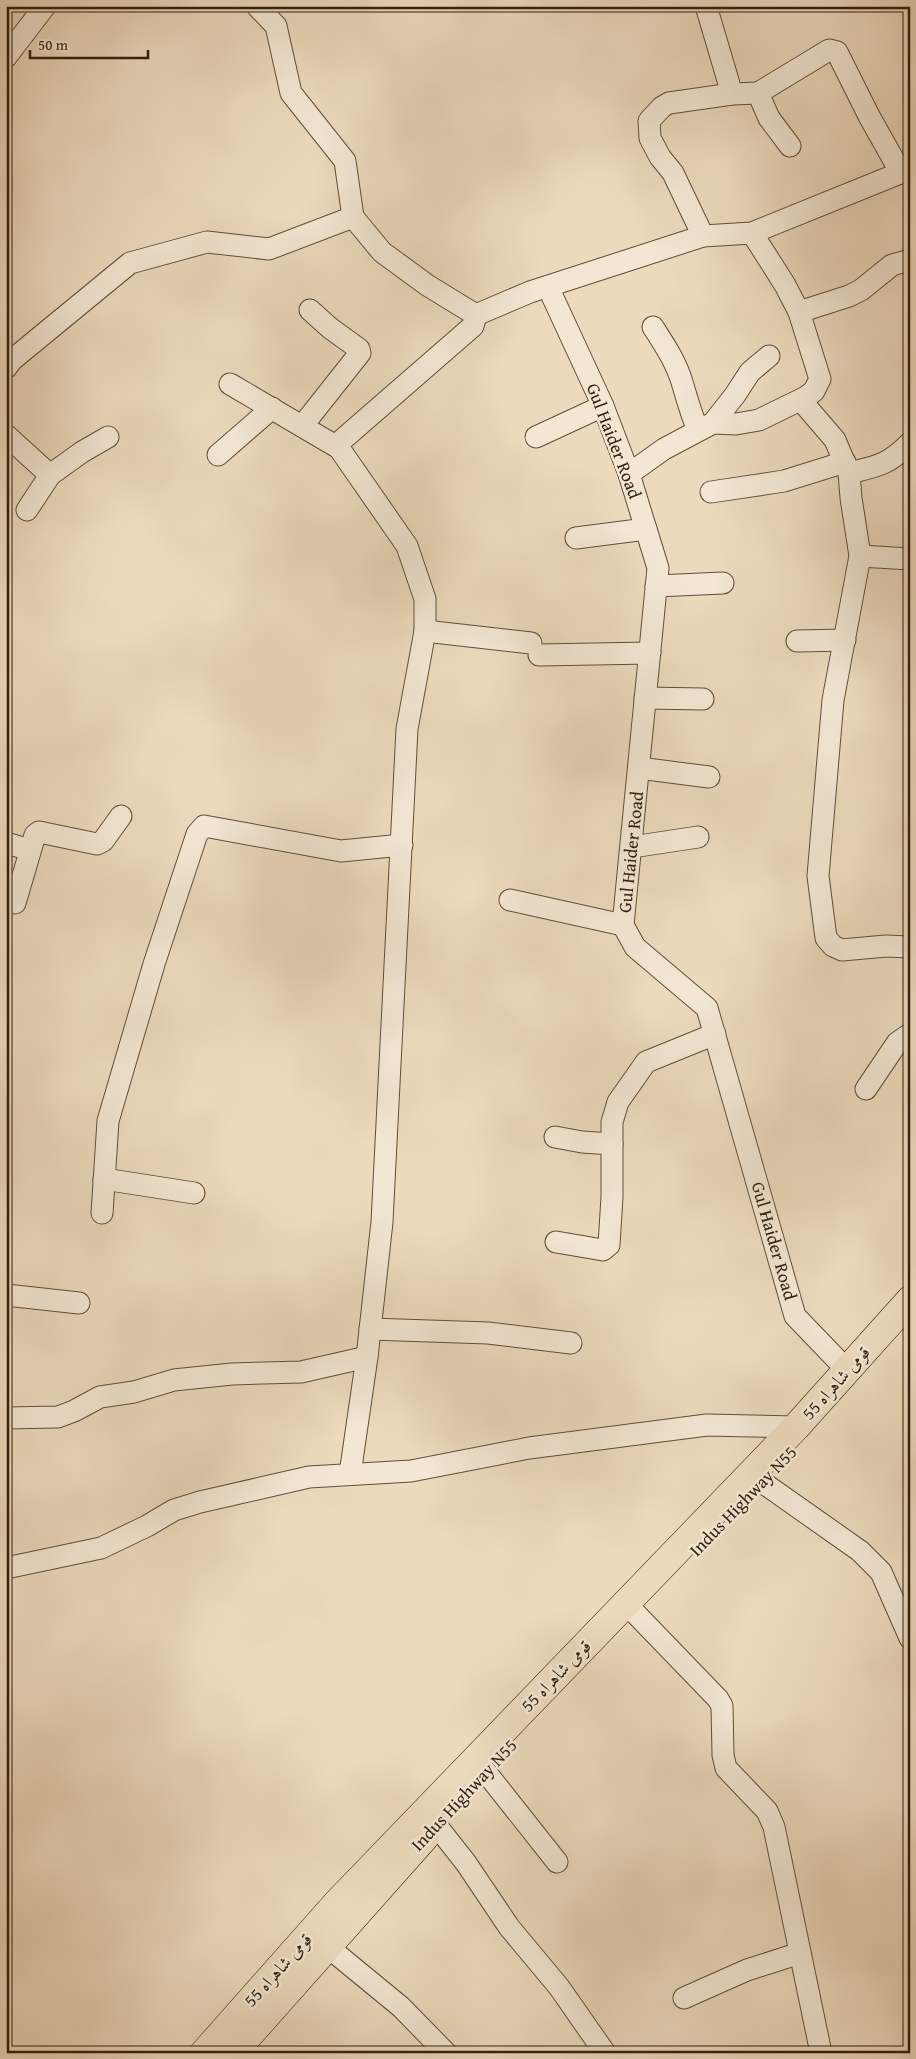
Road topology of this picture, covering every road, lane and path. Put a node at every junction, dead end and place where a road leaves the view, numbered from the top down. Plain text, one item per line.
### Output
1 (45, 6) edge
2 (256, 6) edge
3 (706, 6) edge
4 (6, 57) edge
5 (758, 92) junction
6 (732, 94) junction
7 (790, 146) dead end
8 (906, 171) edge
9 (353, 216) junction
10 (752, 233) junction
11 (703, 236) junction
12 (910, 260) edge
13 (548, 287) junction
14 (310, 310) dead end
15 (799, 312) junction
16 (476, 315) junction
17 (653, 327) dead end
18 (769, 356) dead end
19 (6, 368) edge
20 (230, 384) dead end
21 (806, 397) junction
22 (603, 406) junction
23 (272, 408) junction
24 (303, 425) junction
25 (706, 427) junction
26 (6, 435) edge
27 (108, 437) dead end
28 (536, 437) dead end
29 (910, 442) edge
30 (339, 448) junction
31 (218, 455) dead end
32 (847, 468) junction
33 (628, 474) junction
34 (50, 475) junction
35 (711, 492) dead end
36 (27, 510) dead end
37 (646, 529) junction
38 (576, 538) dead end
39 (860, 556) junction
40 (910, 559) edge
41 (723, 583) dead end
42 (656, 586) junction
43 (425, 631) junction
44 (845, 640) junction
45 (797, 641) dead end
46 (650, 653) junction
47 (645, 698) junction
48 (703, 699) dead end
49 (639, 768) junction
50 (709, 777) dead end
51 (121, 816) dead end
52 (698, 837) dead end
53 (6, 843) edge
54 (402, 846) junction
55 (632, 847) junction
56 (30, 850) junction
57 (510, 900) dead end
58 (15, 903) dead end
59 (623, 925) junction
60 (910, 948) edge
61 (715, 1034) junction
62 (910, 1034) edge
63 (866, 1089) dead end
64 (555, 1137) dead end
65 (612, 1144) junction
66 (104, 1180) junction
67 (194, 1193) dead end
68 (102, 1213) dead end
69 (556, 1242) dead end
70 (6, 1295) edge
71 (910, 1300) edge
72 (79, 1303) dead end
73 (910, 1326) edge
74 (370, 1329) junction
75 (572, 1343) dead end
76 (367, 1357) junction
77 (847, 1370) junction
78 (6, 1418) edge
79 (796, 1427) junction
80 (350, 1474) junction
81 (762, 1482) junction
82 (6, 1568) edge
83 (635, 1613) junction
84 (910, 1638) edge
85 (485, 1772) junction
86 (436, 1825) junction
87 (557, 1862) dead end
88 (328, 1947) junction
89 (800, 1953) junction
90 (684, 1998) dead end
91 (204, 2053) edge
92 (232, 2053) edge
93 (446, 2053) edge
94 (605, 2053) edge
95 (821, 2053) edge

1 - 4 street
2 - 9 street
3 - 6 street
5 - 6 street
5 - 7 street
5 - 8 street
6 - 11 street
8 - 10 street
9 - 16 street
9 - 19 street
10 - 11 street
10 - 15 street
11 - 13 street
12 - 15 street
13 - 16 street
13 - 22 street, Gul Haider Road
14 - 24 street
15 - 21 street
16 - 30 street
17 - 25 street
18 - 25 street
20 - 23 street
21 - 25 street
21 - 32 street
22 - 28 street
22 - 33 street, Gul Haider Road
23 - 24 street
23 - 31 street
24 - 30 street
25 - 33 street
26 - 34 street
27 - 34 street
29 - 32 street
30 - 43 street
32 - 35 street
32 - 39 street
33 - 37 street, Gul Haider Road
34 - 36 street
37 - 38 street
37 - 42 street, Gul Haider Road
39 - 40 street
39 - 44 street
41 - 42 street
42 - 46 street, Gul Haider Road
43 - 46 street
43 - 54 street
44 - 45 street
44 - 60 street
46 - 47 street, Gul Haider Road
47 - 48 street
47 - 49 street, Gul Haider Road
49 - 50 street
49 - 55 street, Gul Haider Road
51 - 56 street
52 - 55 street
53 - 56 street
54 - 66 street
54 - 74 street
55 - 59 street, Gul Haider Road
56 - 58 street
57 - 59 street
59 - 61 street, Gul Haider Road
61 - 65 street
61 - 77 street, Gul Haider Road
62 - 63 street
64 - 65 street
65 - 69 street
66 - 67 street
66 - 68 street
70 - 72 street
71 - 77 highway, قومی شاہراہ 55
73 - 81 highway, Indus Highway N55
74 - 75 street
74 - 76 street
76 - 78 street
76 - 80 street
77 - 79 highway, قومی شاہراہ 55
79 - 80 street
79 - 91 highway, قومی شاہراہ 55
80 - 82 street
81 - 83 highway, Indus Highway N55
81 - 84 street
83 - 85 highway, Indus Highway N55
83 - 89 street
85 - 86 highway, Indus Highway N55
85 - 87 street
86 - 88 highway, Indus Highway N55
86 - 94 street
88 - 92 highway, Indus Highway N55
88 - 93 street
89 - 90 street
89 - 95 street

